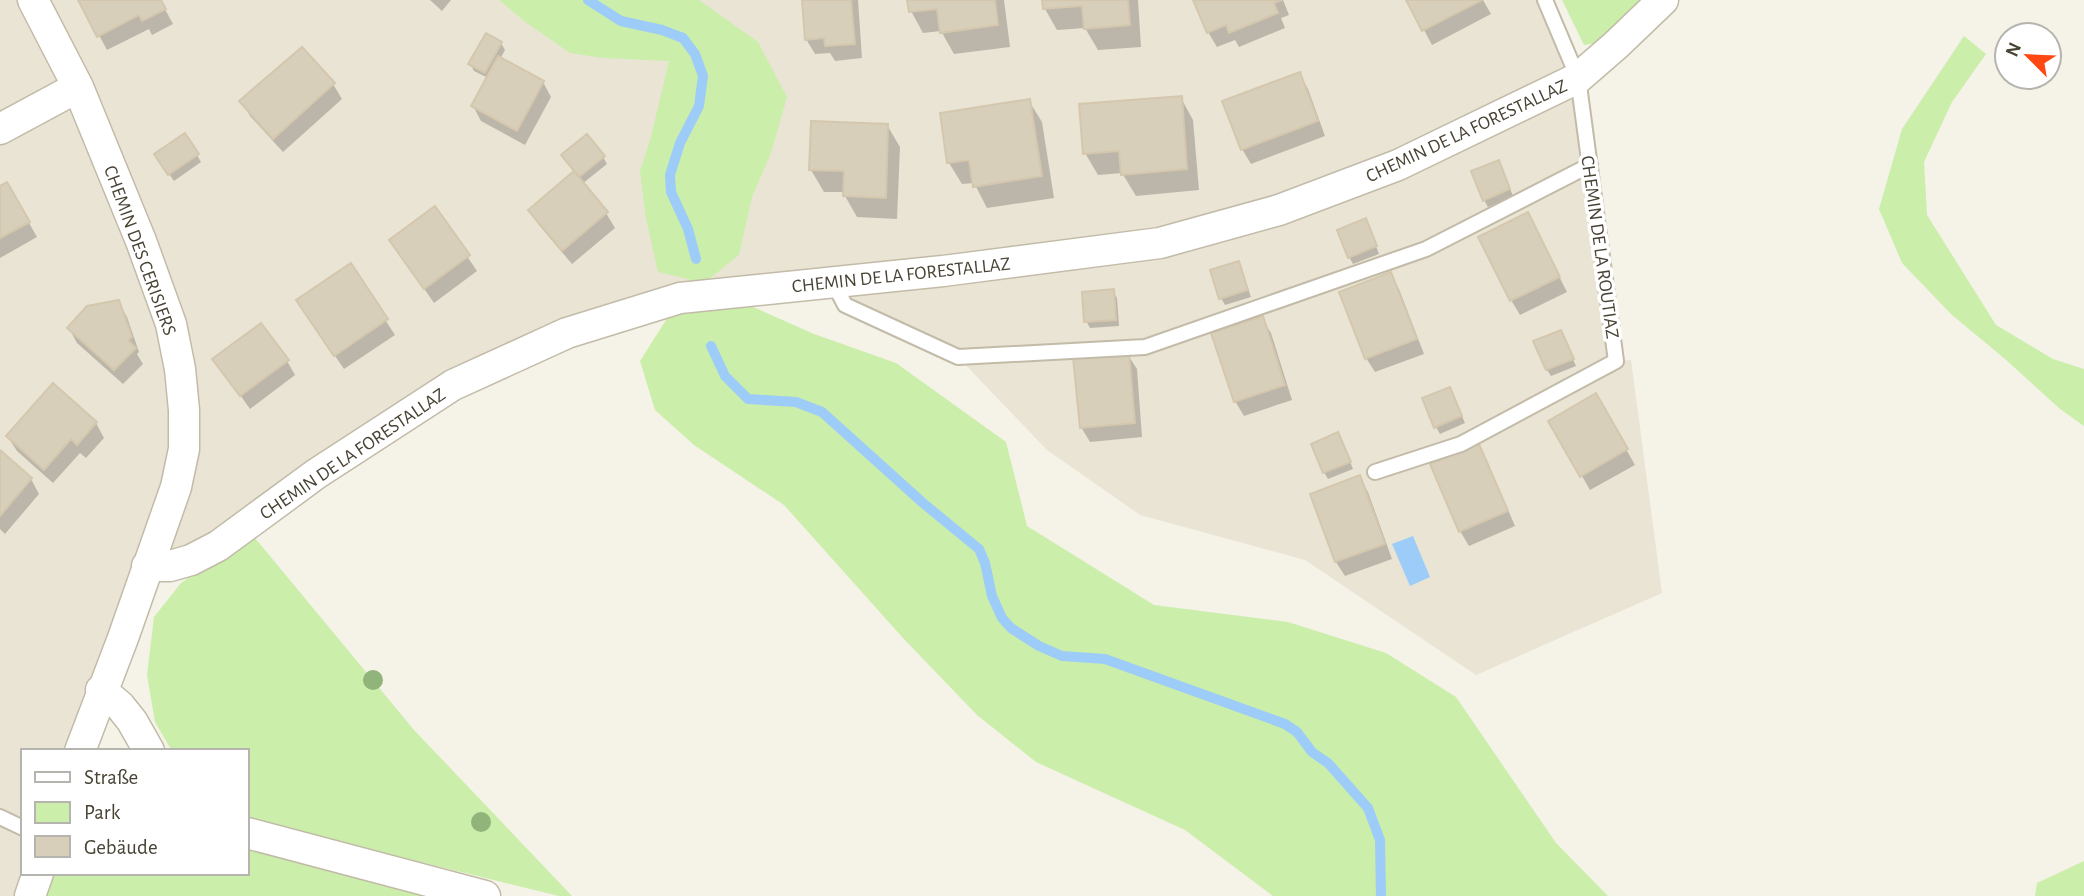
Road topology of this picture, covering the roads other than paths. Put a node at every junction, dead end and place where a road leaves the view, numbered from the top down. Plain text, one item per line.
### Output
1 (33, 0) edge
2 (1545, 0) edge
3 (1662, 0) edge
4 (1578, 78) junction
5 (78, 87) junction
6 (0, 129) edge
7 (1590, 165) junction
8 (833, 282) junction
9 (1375, 472) dead end
10 (147, 566) junction
11 (102, 690) junction
12 (81, 749) edge
13 (148, 749) edge
14 (0, 817) edge
15 (21, 827) edge
16 (248, 833) edge
17 (37, 875) edge
18 (30, 896) edge
19 (485, 896) edge

1 - 5 street, CHEMIN DES CERISIERS
2 - 4 lane, CHEMIN DE LA ROUTIAZ
3 - 4 street, CHEMIN DE LA FORESTALLAZ
4 - 7 lane, CHEMIN DE LA ROUTIAZ
4 - 8 street, CHEMIN DE LA FORESTALLAZ
5 - 6 street
5 - 10 street, CHEMIN DES CERISIERS
7 - 8 lane
7 - 9 lane, CHEMIN DE LA ROUTIAZ
8 - 10 street, CHEMIN DE LA FORESTALLAZ
10 - 11 street, CHEMIN DES CERISIERS
11 - 12 street, CHEMIN DES CERISIERS
11 - 13 street
14 - 15 lane
16 - 19 street
17 - 18 street

